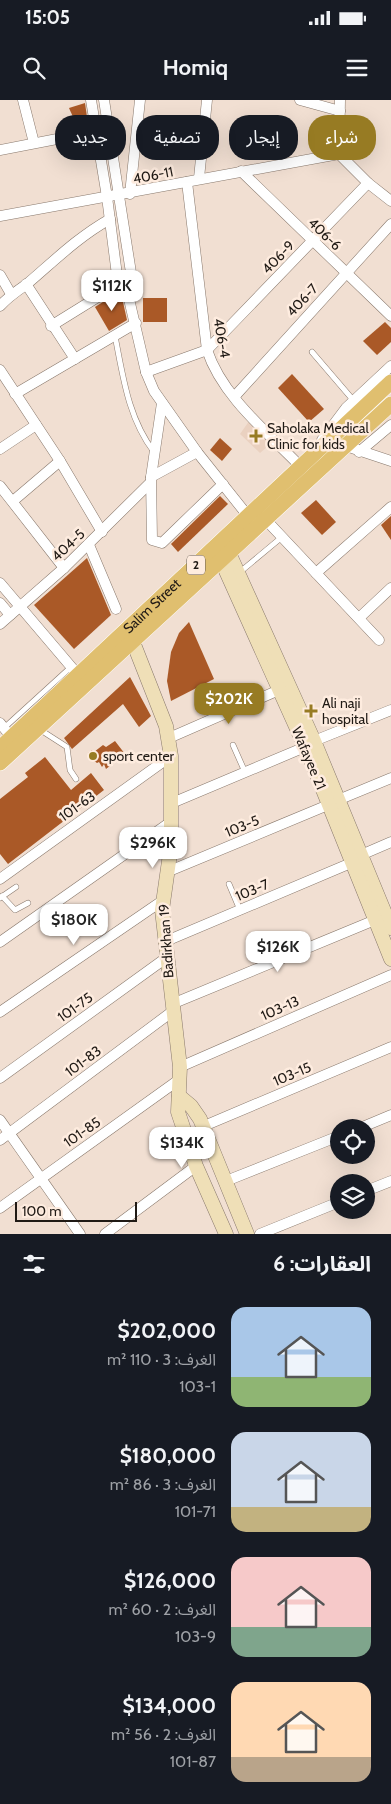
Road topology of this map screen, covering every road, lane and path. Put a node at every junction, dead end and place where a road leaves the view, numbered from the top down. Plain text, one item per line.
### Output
1 (23, 100) edge
2 (91, 100) edge
3 (104, 100) edge
4 (140, 100) edge
5 (207, 100) edge
6 (300, 100) edge
7 (340, 105) edge
8 (94, 115) edge
9 (55, 139) edge
10 (34, 143) junction
11 (0, 150) edge
12 (308, 159) edge
13 (102, 160) edge
14 (345, 160) edge
15 (241, 171) junction
16 (199, 178) junction
17 (187, 182) junction
18 (368, 183) junction
19 (125, 194) junction
20 (107, 197) junction
21 (391, 201) edge
22 (0, 216) edge
23 (110, 220) junction
24 (391, 224) edge
25 (313, 240) junction
26 (346, 273) junction
27 (0, 274) edge
28 (132, 279) junction
29 (118, 283) junction
30 (26, 284) junction
31 (11, 294) junction
32 (129, 299) junction
33 (0, 306) edge
34 (391, 316) edge
35 (136, 323) junction
36 (52, 326) junction
37 (115, 335) junction
38 (207, 350) junction
39 (312, 352) dead end
40 (74, 359) junction
41 (391, 366) edge
42 (0, 370) edge
43 (146, 372) junction
44 (391, 382) edge
45 (15, 394) junction
46 (235, 396) junction
47 (354, 401) junction
48 (162, 403) junction
49 (391, 404) edge
50 (36, 424) junction
51 (391, 425) edge
52 (334, 434) junction
53 (0, 449) edge
54 (353, 449) junction
55 (317, 450) junction
56 (197, 452) junction
57 (155, 453) junction
58 (60, 461) junction
59 (391, 461) edge
60 (327, 464) junction
61 (300, 466) junction
62 (151, 480) junction
63 (223, 484) junction
64 (0, 486) edge
65 (13, 501) junction
66 (391, 507) edge
67 (248, 516) junction
68 (266, 520) junction
69 (102, 532) junction
70 (282, 536) junction
71 (89, 544) junction
72 (225, 556) junction
73 (64, 568) junction
74 (239, 573) junction
75 (316, 573) junction
76 (0, 583) edge
77 (391, 588) edge
78 (0, 603) edge
79 (20, 606) junction
80 (116, 609) dead end
81 (10, 615) junction
82 (359, 618) junction
83 (0, 624) edge
84 (379, 640) dead end
85 (133, 642) junction
86 (75, 671) junction
87 (279, 690) junction
88 (391, 710) edge
89 (38, 729) junction
90 (6, 730) edge
91 (169, 738) junction
92 (309, 744) junction
93 (233, 745) dead end
94 (0, 748) edge
95 (171, 756) junction
96 (0, 763) edge
97 (245, 772) junction
98 (391, 778) edge
99 (76, 779) dead end
100 (172, 803) junction
101 (333, 803) junction
102 (172, 821) junction
103 (391, 842) edge
104 (356, 859) junction
105 (167, 872) junction
106 (0, 879) edge
107 (229, 884) dead end
108 (16, 887) dead end
109 (1, 897) edge
110 (162, 901) junction
111 (28, 903) dead end
112 (240, 910) junction
113 (383, 912) edge
114 (391, 928) edge
115 (0, 942) edge
116 (164, 942) junction
117 (166, 958) junction
118 (391, 959) edge
119 (391, 975) edge
120 (172, 1007) junction
121 (0, 1012) edge
122 (391, 1047) edge
123 (180, 1073) junction
124 (0, 1078) edge
125 (179, 1096) junction
126 (391, 1115) edge
127 (0, 1120) edge
128 (375, 1122) edge
129 (204, 1126) junction
130 (10, 1133) junction
131 (0, 1140) edge
132 (330, 1140) edge
133 (196, 1166) junction
134 (41, 1178) junction
135 (226, 1181) junction
136 (391, 1181) edge
137 (375, 1187) edge
138 (330, 1206) edge
139 (0, 1208) edge
140 (80, 1234) edge
141 (105, 1234) edge
142 (226, 1234) edge
143 (247, 1234) edge
144 (260, 1234) edge

1 - 10 street
2 - 8 street
3 - 19 street
4 - 19 street
5 - 16 street
6 - 7 street
9 - 10 street
10 - 11 street
12 - 15 street, 406-11
13 - 20 street
14 - 18 street
15 - 16 street, 406-11
15 - 25 street, 406-6
16 - 17 street, 406-11
17 - 19 street, 406-11
17 - 38 street, 406-4
18 - 21 street
18 - 25 street, 406-9
19 - 20 street, 406-11
19 - 28 street
20 - 22 street, 406-11
20 - 23 street
23 - 29 street
23 - 30 street
24 - 26 street, 406-7
25 - 26 street, 406-6
25 - 38 street, 406-9
26 - 34 street, 406-6
26 - 46 street, 406-7
27 - 31 street
28 - 29 street
28 - 32 street
29 - 32 street
29 - 36 street
30 - 31 street
30 - 36 street
31 - 33 street
32 - 35 street
35 - 37 street
35 - 43 street
36 - 40 street
37 - 40 street
37 - 57 lane
38 - 43 street
38 - 46 street, 406-4
39 - 47 lane
40 - 45 street
41 - 47 street
42 - 45 street
43 - 48 street
44 - 52 main road, Salim Street / 2
45 - 50 street
46 - 61 street, 406-4
47 - 55 street
48 - 56 street
48 - 57 street
49 - 54 main road, Salim Street / 2
50 - 53 street
50 - 58 street
51 - 54 street
52 - 54 main road
52 - 55 main road, Salim Street / 2
54 - 59 street
54 - 60 main road, Salim Street / 2
55 - 60 main road
55 - 61 main road, Salim Street / 2
56 - 62 street, 404-5
56 - 63 street
57 - 62 street
58 - 65 street
58 - 69 street
60 - 68 main road, Salim Street / 2
61 - 67 main road, Salim Street / 2
62 - 63 street
62 - 69 street, 404-5
63 - 67 street
64 - 65 street
65 - 73 street
66 - 75 street
67 - 86 main road, Salim Street / 2
68 - 70 street
68 - 72 main road, Salim Street / 2
69 - 71 street, 404-5
70 - 74 lane
70 - 75 street
71 - 73 street, 404-5
71 - 80 street
72 - 74 main road, Wafayee 21
72 - 85 main road, Salim Street / 2
72 - 87 main road, Wafayee 21
73 - 79 street, 404-5
74 - 92 main road, Wafayee 21
75 - 82 street
76 - 79 street
77 - 82 street
78 - 81 street
79 - 81 street, 404-5
79 - 86 street
81 - 83 street, 404-5
82 - 84 street
85 - 89 main road, Salim Street / 2
85 - 91 main road, Badirkhan 19
86 - 90 main road, Salim Street / 2
87 - 91 street
87 - 92 main road, Wafayee 21
88 - 92 street
89 - 96 main road, Salim Street / 2
89 - 99 lane
90 - 94 main road, Salim Street / 2
91 - 95 main road, Badirkhan 19
92 - 97 street
92 - 101 main road, Wafayee 21
93 - 97 lane
95 - 100 main road, Badirkhan 19
95 - 106 street, 101-63
97 - 100 street
98 - 101 street, 103-5
100 - 102 main road, Badirkhan 19
101 - 104 main road, Wafayee 21
101 - 105 street, 103-5
102 - 105 main road, Badirkhan 19
102 - 115 street
103 - 104 street, 103-7
104 - 112 street, 103-7
104 - 113 main road, Wafayee 21
105 - 110 main road, Badirkhan 19
107 - 112 lane
108 - 109 lane
109 - 111 lane
110 - 116 main road, Badirkhan 19
110 - 121 street
112 - 116 street, 103-7
113 - 114 main road, Wafayee 21
113 - 118 main road, Wafayee 21
113 - 120 street, 101-83
116 - 117 main road, Badirkhan 19
117 - 120 main road, Badirkhan 19
117 - 124 street, 101-75
119 - 123 street, 103-13
120 - 123 main road, Badirkhan 19
120 - 130 street, 101-83
122 - 129 street, 103-15
123 - 125 main road, Badirkhan 19
123 - 134 street, 101-85
125 - 129 main road
125 - 133 main road, Badirkhan 19
126 - 128 street
127 - 130 street
129 - 135 main road
130 - 131 street, 101-83
130 - 134 street
132 - 135 street
133 - 141 street
133 - 142 main road, Badirkhan 19
134 - 139 street, 101-85
134 - 140 street
135 - 143 main road
136 - 137 street
138 - 144 street

